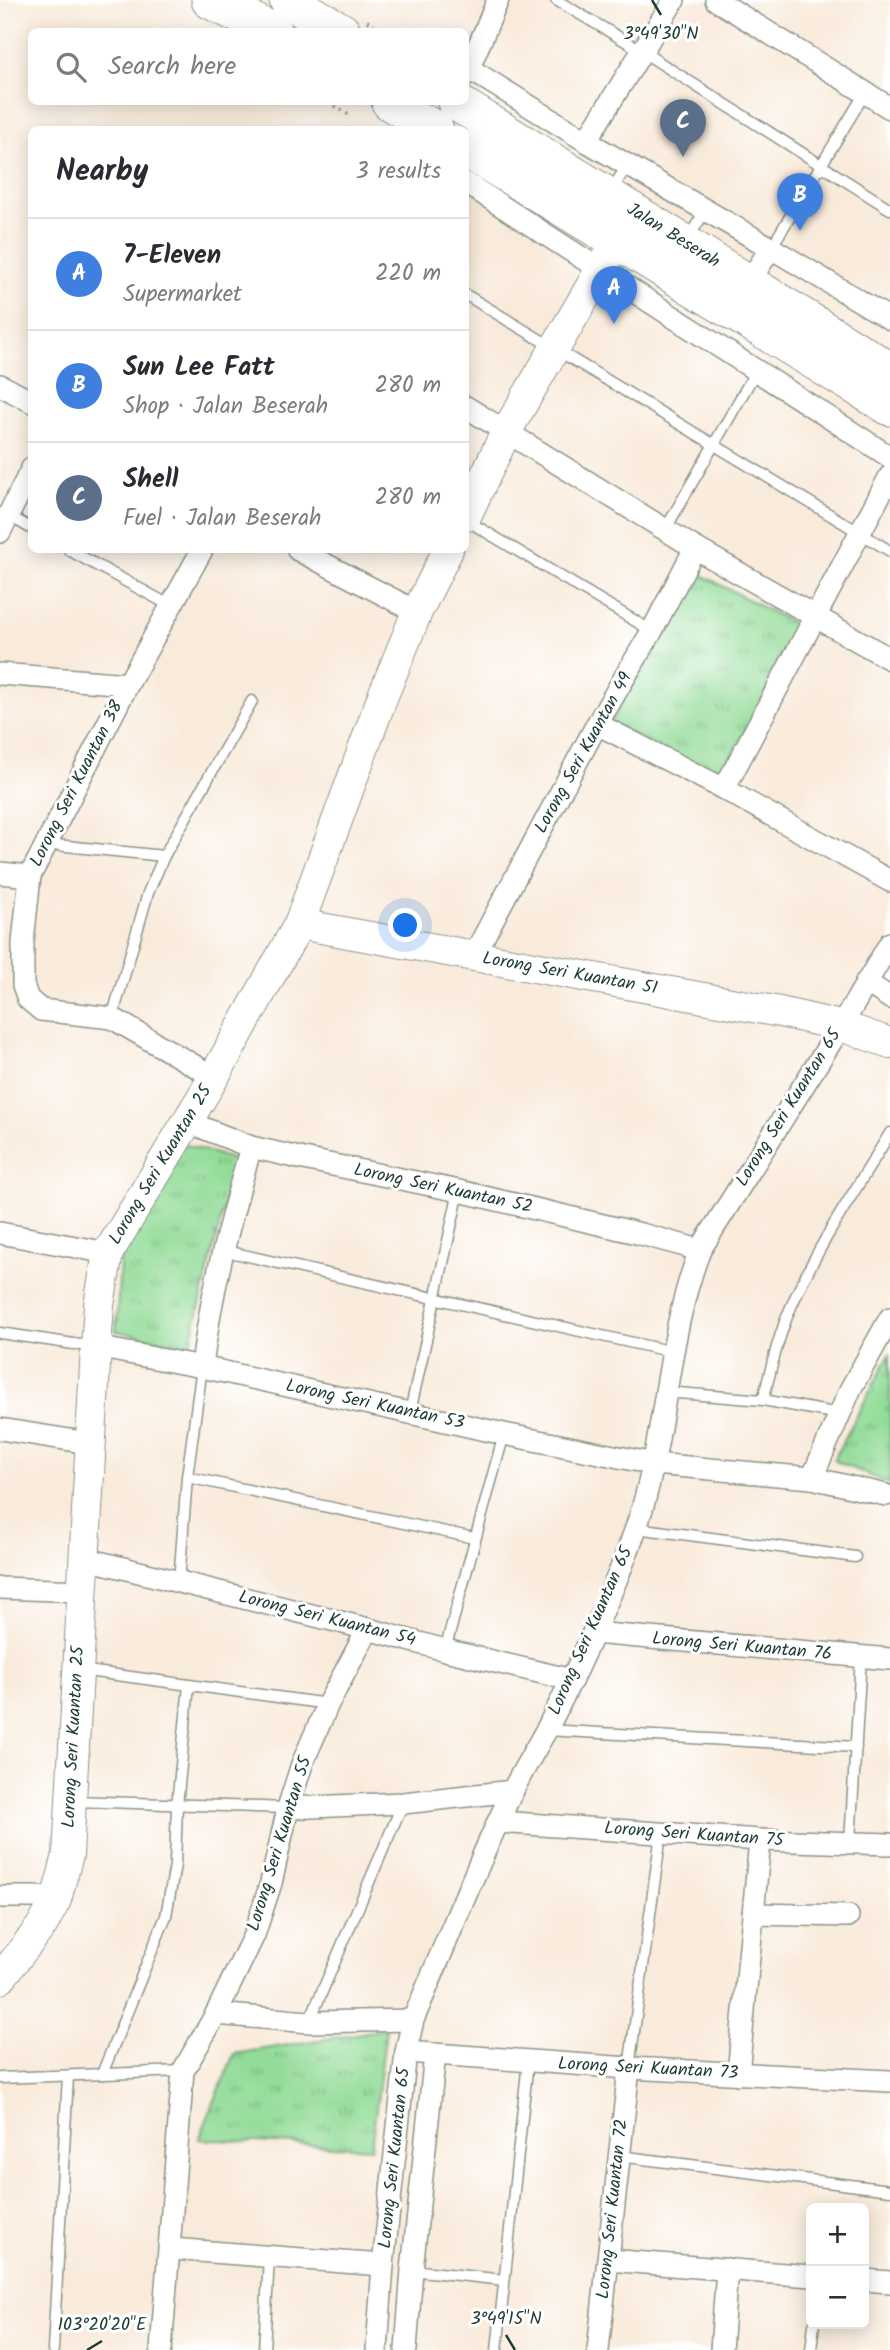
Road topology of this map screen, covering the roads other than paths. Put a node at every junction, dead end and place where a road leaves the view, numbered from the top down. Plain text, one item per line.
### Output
1 (210, 0) edge
2 (288, 0) edge
3 (498, 0) edge
4 (556, 0) edge
5 (674, 0) edge
6 (716, 0) edge
7 (351, 24) edge
8 (266, 28) edge
9 (642, 51) junction
10 (469, 68) edge
11 (469, 85) edge
12 (469, 88) edge
13 (864, 93) junction
14 (395, 105) edge
15 (890, 108) edge
16 (429, 126) edge
17 (586, 141) junction
18 (469, 151) edge
19 (628, 164) junction
20 (821, 164) junction
21 (469, 184) edge
22 (706, 209) junction
23 (890, 209) edge
24 (615, 230) junction
25 (685, 243) junction
26 (771, 248) junction
27 (748, 283) junction
28 (469, 297) edge
29 (890, 319) edge
30 (555, 347) junction
31 (756, 371) junction
32 (890, 371) edge
33 (0, 385) edge
34 (28, 400) edge
35 (890, 407) edge
36 (469, 409) edge
37 (506, 432) junction
38 (714, 444) junction
39 (890, 457) edge
40 (28, 475) edge
41 (890, 476) edge
42 (469, 512) edge
43 (3, 519) edge
44 (469, 520) edge
45 (28, 527) edge
46 (665, 530) junction
47 (860, 533) junction
48 (695, 548) junction
49 (890, 551) edge
50 (74, 553) edge
51 (200, 553) edge
52 (304, 553) edge
53 (447, 553) edge
54 (171, 606) junction
55 (417, 612) junction
56 (815, 617) junction
57 (652, 631) junction
58 (890, 659) edge
59 (0, 674) edge
60 (128, 684) junction
61 (252, 701) dead end
62 (597, 724) junction
63 (724, 789) junction
64 (46, 844) junction
65 (164, 856) junction
66 (0, 873) edge
67 (30, 876) junction
68 (890, 881) edge
69 (299, 924) junction
70 (890, 943) edge
71 (473, 957) junction
72 (866, 982) junction
73 (890, 998) edge
74 (112, 1018) junction
75 (841, 1026) junction
76 (890, 1043) edge
77 (214, 1077) junction
78 (188, 1122) junction
79 (890, 1133) edge
80 (251, 1147) junction
81 (459, 1191) junction
82 (0, 1233) edge
83 (221, 1250) junction
84 (700, 1250) junction
85 (108, 1253) junction
86 (435, 1300) junction
87 (890, 1318) edge
88 (0, 1333) edge
89 (96, 1347) junction
90 (673, 1352) junction
91 (202, 1367) junction
92 (666, 1392) junction
93 (763, 1401) junction
94 (410, 1412) junction
95 (839, 1414) junction
96 (0, 1429) edge
97 (504, 1434) junction
98 (89, 1443) junction
99 (654, 1464) junction
100 (187, 1477) junction
101 (812, 1478) junction
102 (886, 1495) dead end
103 (636, 1528) junction
104 (474, 1538) junction
105 (855, 1557) dead end
106 (83, 1558) junction
107 (179, 1582) junction
108 (0, 1588) edge
109 (82, 1591) junction
110 (368, 1629) junction
111 (593, 1633) junction
112 (445, 1650) junction
113 (861, 1657) junction
114 (890, 1659) edge
115 (77, 1670) junction
116 (572, 1680) junction
117 (189, 1685) junction
118 (328, 1704) junction
119 (546, 1730) junction
120 (856, 1747) junction
121 (513, 1791) junction
122 (71, 1801) junction
123 (402, 1803) junction
124 (177, 1805) junction
125 (288, 1808) junction
126 (498, 1822) junction
127 (661, 1834) junction
128 (760, 1840) junction
129 (850, 1842) junction
130 (890, 1844) edge
131 (0, 1898) edge
132 (56, 1900) junction
133 (753, 1914) junction
134 (848, 1916) dead end
135 (0, 1979) edge
136 (216, 2014) junction
137 (413, 2020) junction
138 (309, 2022) junction
139 (406, 2052) junction
140 (435, 2054) junction
141 (528, 2062) junction
142 (629, 2068) junction
143 (183, 2071) junction
144 (102, 2074) junction
145 (738, 2074) junction
146 (68, 2076) junction
147 (0, 2078) edge
148 (890, 2081) edge
149 (619, 2156) junction
150 (890, 2190) edge
151 (171, 2249) junction
152 (269, 2257) junction
153 (608, 2260) junction
154 (383, 2265) junction
155 (727, 2269) junction
156 (412, 2270) junction
157 (806, 2276) edge
158 (504, 2280) junction
159 (869, 2280) edge
160 (890, 2282) edge
161 (813, 2329) edge
162 (53, 2350) edge
163 (162, 2350) edge
164 (264, 2350) edge
165 (377, 2350) edge
166 (406, 2350) edge
167 (497, 2350) edge
168 (598, 2350) edge
169 (721, 2350) edge
170 (811, 2350) edge

1 - 8 highway
2 - 7 highway
3 - 10 street
4 - 9 lane
5 - 9 street
6 - 13 street
9 - 17 street
9 - 20 lane
11 - 17 street
12 - 24 highway, Jalan Beserah
13 - 15 street
13 - 20 lane
14 - 16 highway
17 - 19 street
18 - 24 highway, Jalan Beserah
19 - 22 street
19 - 24 lane
20 - 23 lane
20 - 26 lane
21 - 24 street
22 - 25 lane
22 - 26 street
24 - 25 highway, Jalan Beserah
24 - 30 street
24 - 31 street
24 - 35 highway, Jalan Beserah
25 - 27 highway, Jalan Beserah
26 - 27 street
26 - 29 street
27 - 32 highway, Jalan Beserah
28 - 30 lane
30 - 37 street
30 - 38 lane
31 - 38 lane
31 - 39 street
33 - 34 street
36 - 37 street
37 - 42 street
37 - 46 street
38 - 46 lane
38 - 47 lane
40 - 43 street
41 - 47 street
43 - 45 lane
44 - 57 lane
46 - 48 street
47 - 49 lane
47 - 56 street
48 - 56 street
48 - 57 street, Lorong Seri Kuantan 49
50 - 54 lane
51 - 54 street, Lorong Seri Kuantan 38
52 - 55 street
53 - 55 street, Lorong Seri Kuantan 25
54 - 60 street, Lorong Seri Kuantan 38
55 - 69 street, Lorong Seri Kuantan 25
56 - 58 street
56 - 63 street
57 - 62 street, Lorong Seri Kuantan 49
59 - 60 street
60 - 64 street, Lorong Seri Kuantan 38
61 - 65 lane
62 - 63 street
62 - 71 street, Lorong Seri Kuantan 49
63 - 68 street
64 - 65 lane
64 - 67 street, Lorong Seri Kuantan 38
65 - 74 lane
66 - 67 street
67 - 74 street, Lorong Seri Kuantan 38
69 - 71 street, Lorong Seri Kuantan 51
69 - 77 street, Lorong Seri Kuantan 25
70 - 72 street, Lorong Seri Kuantan 65
71 - 75 street, Lorong Seri Kuantan 51
72 - 73 street
72 - 75 street, Lorong Seri Kuantan 65
74 - 77 street, Lorong Seri Kuantan 38
75 - 76 street, Lorong Seri Kuantan 51
75 - 84 street, Lorong Seri Kuantan 65
77 - 78 street, Lorong Seri Kuantan 25
78 - 80 street, Lorong Seri Kuantan 52
78 - 85 street, Lorong Seri Kuantan 25
79 - 93 lane
80 - 81 street, Lorong Seri Kuantan 52
80 - 83 street
81 - 84 street, Lorong Seri Kuantan 52
81 - 86 lane
82 - 85 street
83 - 86 lane
83 - 91 street
84 - 90 street, Lorong Seri Kuantan 65
85 - 89 street, Lorong Seri Kuantan 25
86 - 90 lane
86 - 94 lane
87 - 95 street
88 - 89 lane
89 - 91 street, Lorong Seri Kuantan 53
89 - 98 street, Lorong Seri Kuantan 25
90 - 92 street, Lorong Seri Kuantan 65
91 - 94 street, Lorong Seri Kuantan 53
91 - 100 lane
92 - 93 lane
92 - 99 street, Lorong Seri Kuantan 65
93 - 95 lane
94 - 97 street, Lorong Seri Kuantan 53
95 - 101 street
96 - 98 street
97 - 99 street, Lorong Seri Kuantan 53
97 - 104 lane
98 - 106 street, Lorong Seri Kuantan 25
99 - 101 street, Lorong Seri Kuantan 53
99 - 103 street, Lorong Seri Kuantan 65
100 - 104 lane
100 - 107 lane
101 - 102 street, Lorong Seri Kuantan 53
103 - 105 lane
103 - 111 street, Lorong Seri Kuantan 65
104 - 112 lane
106 - 107 street, Lorong Seri Kuantan 54
106 - 109 street, Lorong Seri Kuantan 25
107 - 110 street, Lorong Seri Kuantan 54
108 - 109 street
109 - 115 street, Lorong Seri Kuantan 25
110 - 112 street, Lorong Seri Kuantan 54
110 - 118 street, Lorong Seri Kuantan 55
111 - 113 street, Lorong Seri Kuantan 76
111 - 116 street, Lorong Seri Kuantan 65
112 - 116 street, Lorong Seri Kuantan 54
113 - 114 street, Lorong Seri Kuantan 76
113 - 120 lane
115 - 117 lane
115 - 122 street, Lorong Seri Kuantan 25
116 - 119 street, Lorong Seri Kuantan 65
117 - 118 lane
117 - 124 lane
118 - 125 street, Lorong Seri Kuantan 55
119 - 120 lane
119 - 121 street, Lorong Seri Kuantan 65
120 - 129 lane
121 - 123 street
121 - 126 street, Lorong Seri Kuantan 65
122 - 124 lane
122 - 132 street, Lorong Seri Kuantan 25
123 - 125 street
123 - 138 lane
124 - 125 lane
124 - 144 lane
125 - 136 street, Lorong Seri Kuantan 55
126 - 127 street, Lorong Seri Kuantan 75
126 - 137 street, Lorong Seri Kuantan 65
127 - 128 street, Lorong Seri Kuantan 75
127 - 142 lane
128 - 129 street, Lorong Seri Kuantan 75
128 - 133 street
129 - 130 street, Lorong Seri Kuantan 75
131 - 132 street
132 - 135 street, Lorong Seri Kuantan 25
133 - 134 street
133 - 145 street
136 - 138 street
136 - 143 street, Lorong Seri Kuantan 55
137 - 138 street
137 - 139 street, Lorong Seri Kuantan 65
139 - 140 street, Lorong Seri Kuantan 73
139 - 154 street, Lorong Seri Kuantan 65
140 - 141 street, Lorong Seri Kuantan 73
140 - 156 street
141 - 142 street, Lorong Seri Kuantan 73
141 - 158 lane
142 - 145 street, Lorong Seri Kuantan 73
142 - 149 street, Lorong Seri Kuantan 72
143 - 144 lane
143 - 151 street, Lorong Seri Kuantan 55
144 - 146 lane
145 - 148 street, Lorong Seri Kuantan 73
146 - 147 lane
146 - 162 lane
149 - 150 lane
149 - 153 street, Lorong Seri Kuantan 72
151 - 152 street
151 - 163 street, Lorong Seri Kuantan 55
152 - 154 street
152 - 164 lane
153 - 155 street
153 - 168 street, Lorong Seri Kuantan 72
154 - 165 street, Lorong Seri Kuantan 65
155 - 157 street
155 - 169 street
156 - 158 lane
156 - 166 street
158 - 167 lane
159 - 160 street
161 - 170 lane

